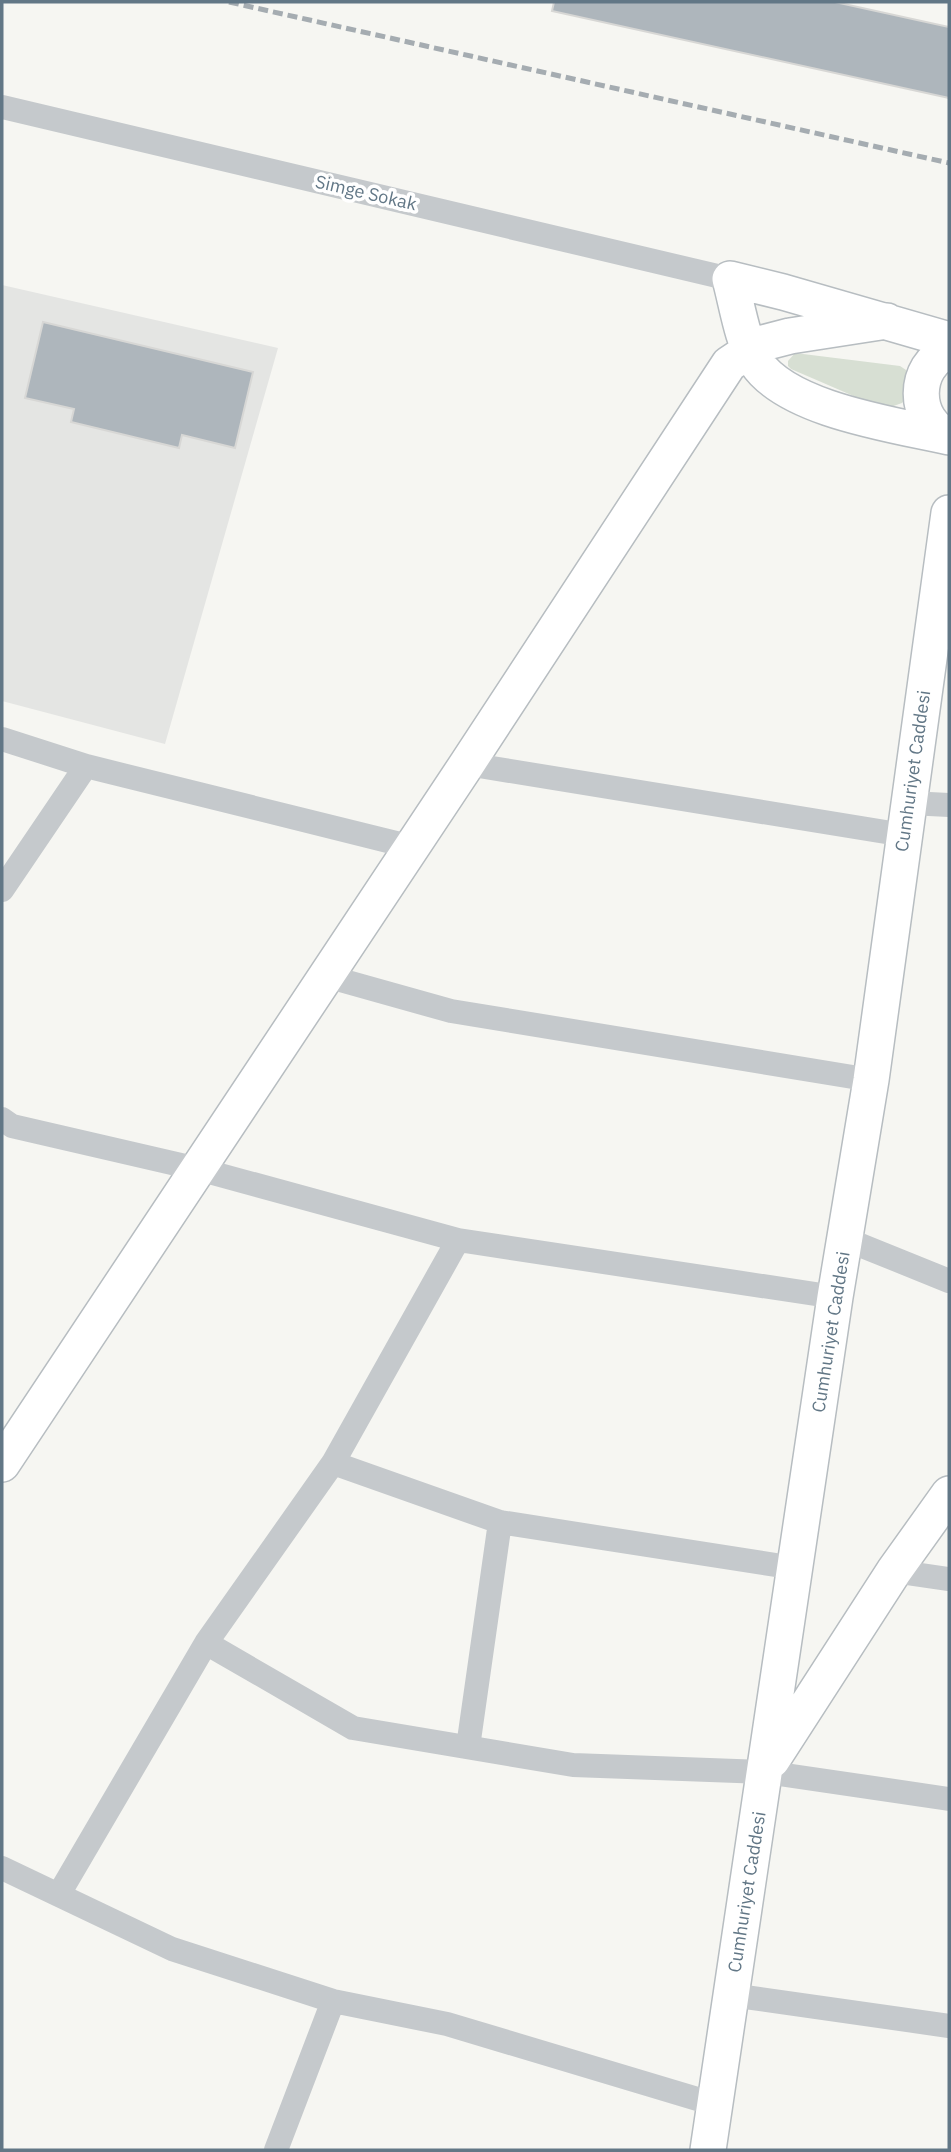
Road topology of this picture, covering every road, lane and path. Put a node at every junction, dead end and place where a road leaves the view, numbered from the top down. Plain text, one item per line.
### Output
1 (2, 107) edge
2 (730, 279) junction
3 (887, 321) junction
4 (949, 340) edge
5 (750, 350) junction
6 (949, 351) edge
7 (949, 437) edge
8 (949, 513) edge
9 (2, 739) edge
10 (467, 764) junction
11 (86, 766) junction
12 (949, 805) edge
13 (906, 819) junction
14 (412, 847) junction
15 (2, 890) edge
16 (326, 976) junction
17 (871, 1080) junction
18 (2, 1119) edge
19 (198, 1169) junction
20 (845, 1239) junction
21 (458, 1240) junction
22 (949, 1280) edge
23 (835, 1297) junction
24 (333, 1463) junction
25 (2, 1464) edge
26 (949, 1494) edge
27 (500, 1522) junction
28 (795, 1568) junction
29 (894, 1571) junction
30 (949, 1579) edge
31 (206, 1643) junction
32 (468, 1747) junction
33 (765, 1772) junction
34 (949, 1799) edge
35 (2, 1868) edge
36 (59, 1894) junction
37 (731, 1994) junction
38 (333, 2001) junction
39 (949, 2026) edge
40 (713, 2104) junction
41 (276, 2150) edge
42 (708, 2150) edge

1 - 2 street, Simge Sokak
2 - 3 main road, Simge Sokak
2 - 5 main road
3 - 4 main road, Simge Sokak
3 - 5 main road
5 - 7 main road
5 - 10 main road
6 - 7 main road
8 - 13 main road, Cumhuriyet Caddesi
9 - 11 street
10 - 13 street
10 - 14 main road
11 - 14 street
11 - 15 street
12 - 13 street
13 - 17 main road, Cumhuriyet Caddesi
14 - 16 main road
16 - 17 street
16 - 19 main road
17 - 20 main road, Cumhuriyet Caddesi
18 - 19 street
19 - 21 street
19 - 25 main road
20 - 22 street
20 - 23 main road, Cumhuriyet Caddesi
21 - 23 street
21 - 24 street
23 - 28 main road, Cumhuriyet Caddesi
24 - 27 street
24 - 31 street
26 - 29 main road
27 - 28 street
27 - 32 street
28 - 33 main road, Cumhuriyet Caddesi
29 - 30 street
29 - 33 main road
31 - 32 street
31 - 36 street
32 - 33 street
33 - 34 street
33 - 37 main road, Cumhuriyet Caddesi
35 - 36 street
36 - 38 street
37 - 39 street
37 - 40 main road, Cumhuriyet Caddesi
38 - 40 street
38 - 41 street
40 - 42 main road, Cumhuriyet Caddesi

